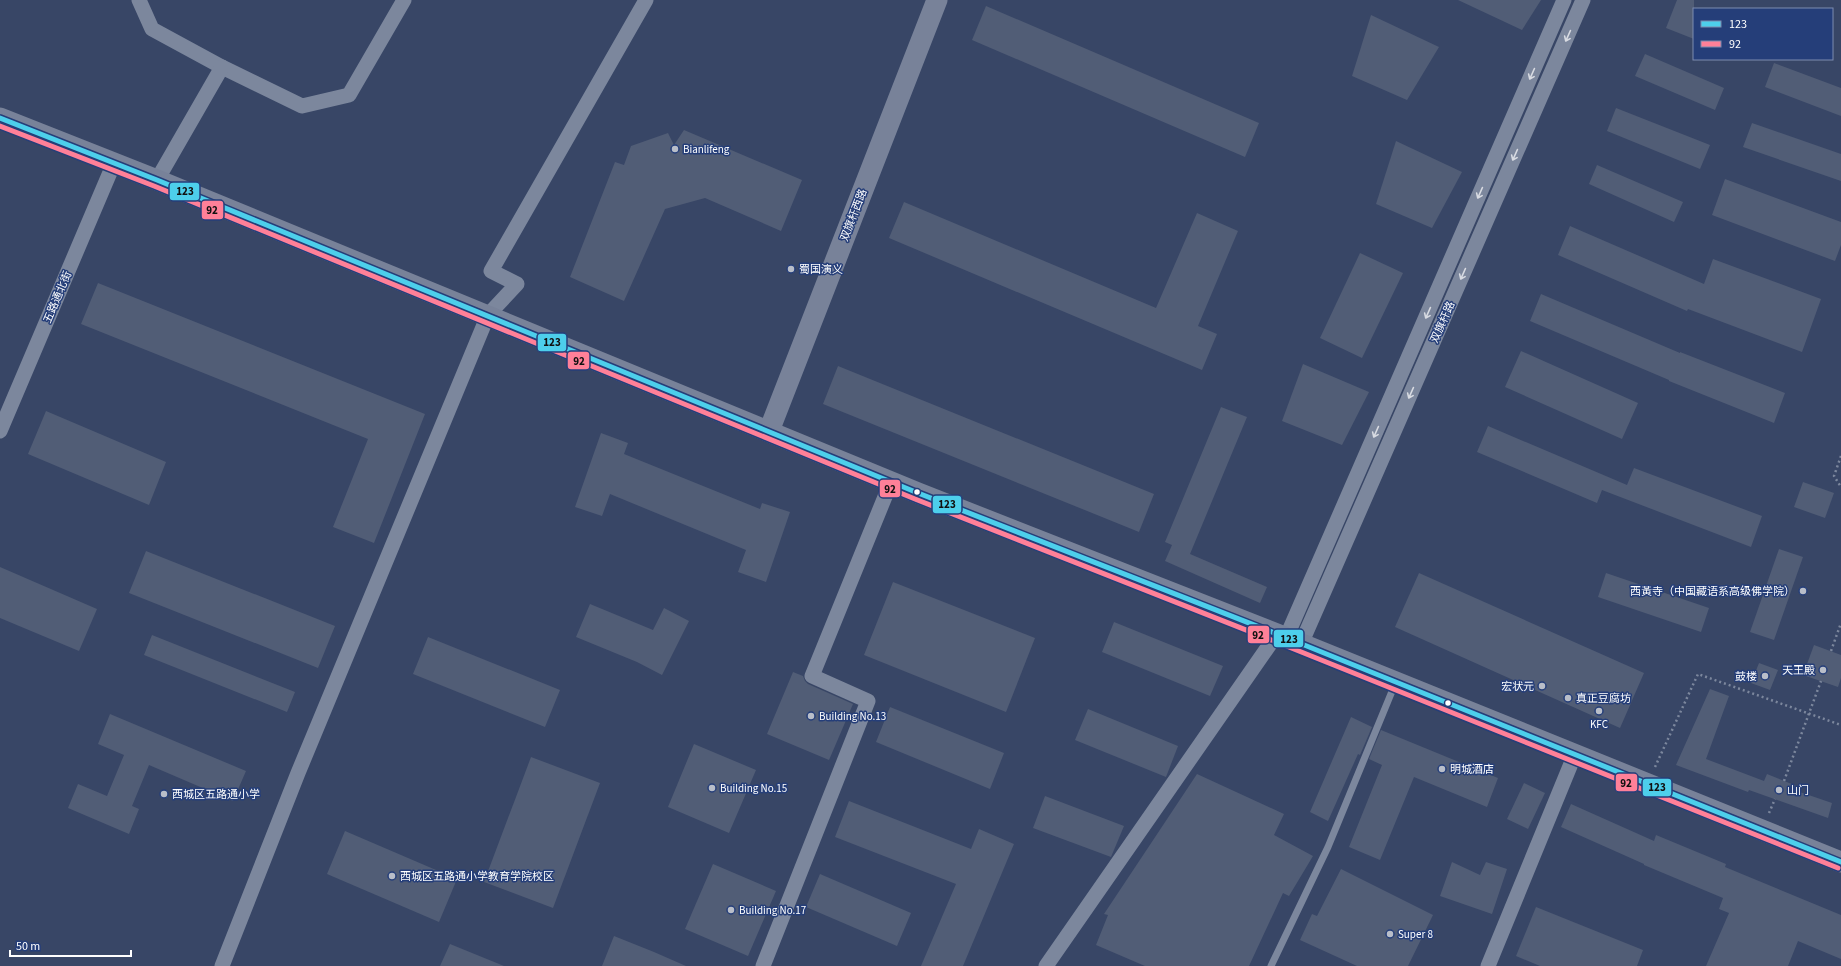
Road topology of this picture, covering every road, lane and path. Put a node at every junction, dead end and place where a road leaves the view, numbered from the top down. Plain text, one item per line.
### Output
1 (138, 0) edge
2 (404, 0) edge
3 (646, 0) edge
4 (937, 0) edge
5 (1564, 0) edge
6 (1583, 0) edge
7 (222, 67) junction
8 (0, 118) edge
9 (114, 163) junction
10 (157, 180) junction
11 (488, 315) junction
12 (0, 431) edge
13 (769, 431) junction
14 (1841, 456) edge
15 (891, 482) junction
16 (1841, 487) edge
17 (1841, 623) edge
18 (1288, 638) junction
19 (1831, 651) dead end
20 (1821, 681) dead end
21 (1396, 682) junction
22 (1809, 713) junction
23 (1841, 725) edge
24 (1575, 754) junction
25 (1784, 781) dead end
26 (1647, 784) junction
27 (1841, 862) edge
28 (222, 966) edge
29 (763, 966) edge
30 (1046, 966) edge
31 (1271, 966) edge
32 (1488, 966) edge

1 - 7 street
2 - 7 street
3 - 11 street
4 - 13 street, 双旗杆西路
5 -> 18 street
6 -> 18 street, 双旗杆路
7 - 10 street
8 - 9 street
9 - 10 street
9 - 12 street, 五路通北街
10 - 11 street
11 - 13 street
11 - 28 street
13 - 15 street
14 - 16 path
15 - 18 street
15 - 29 street
17 - 19 path
18 - 21 street
18 - 30 street
20 - 22 path
21 - 24 street
21 - 31 lane
22 - 23 path
22 - 25 path
22 - 26 path
24 - 26 street
24 - 32 street
26 - 27 street

